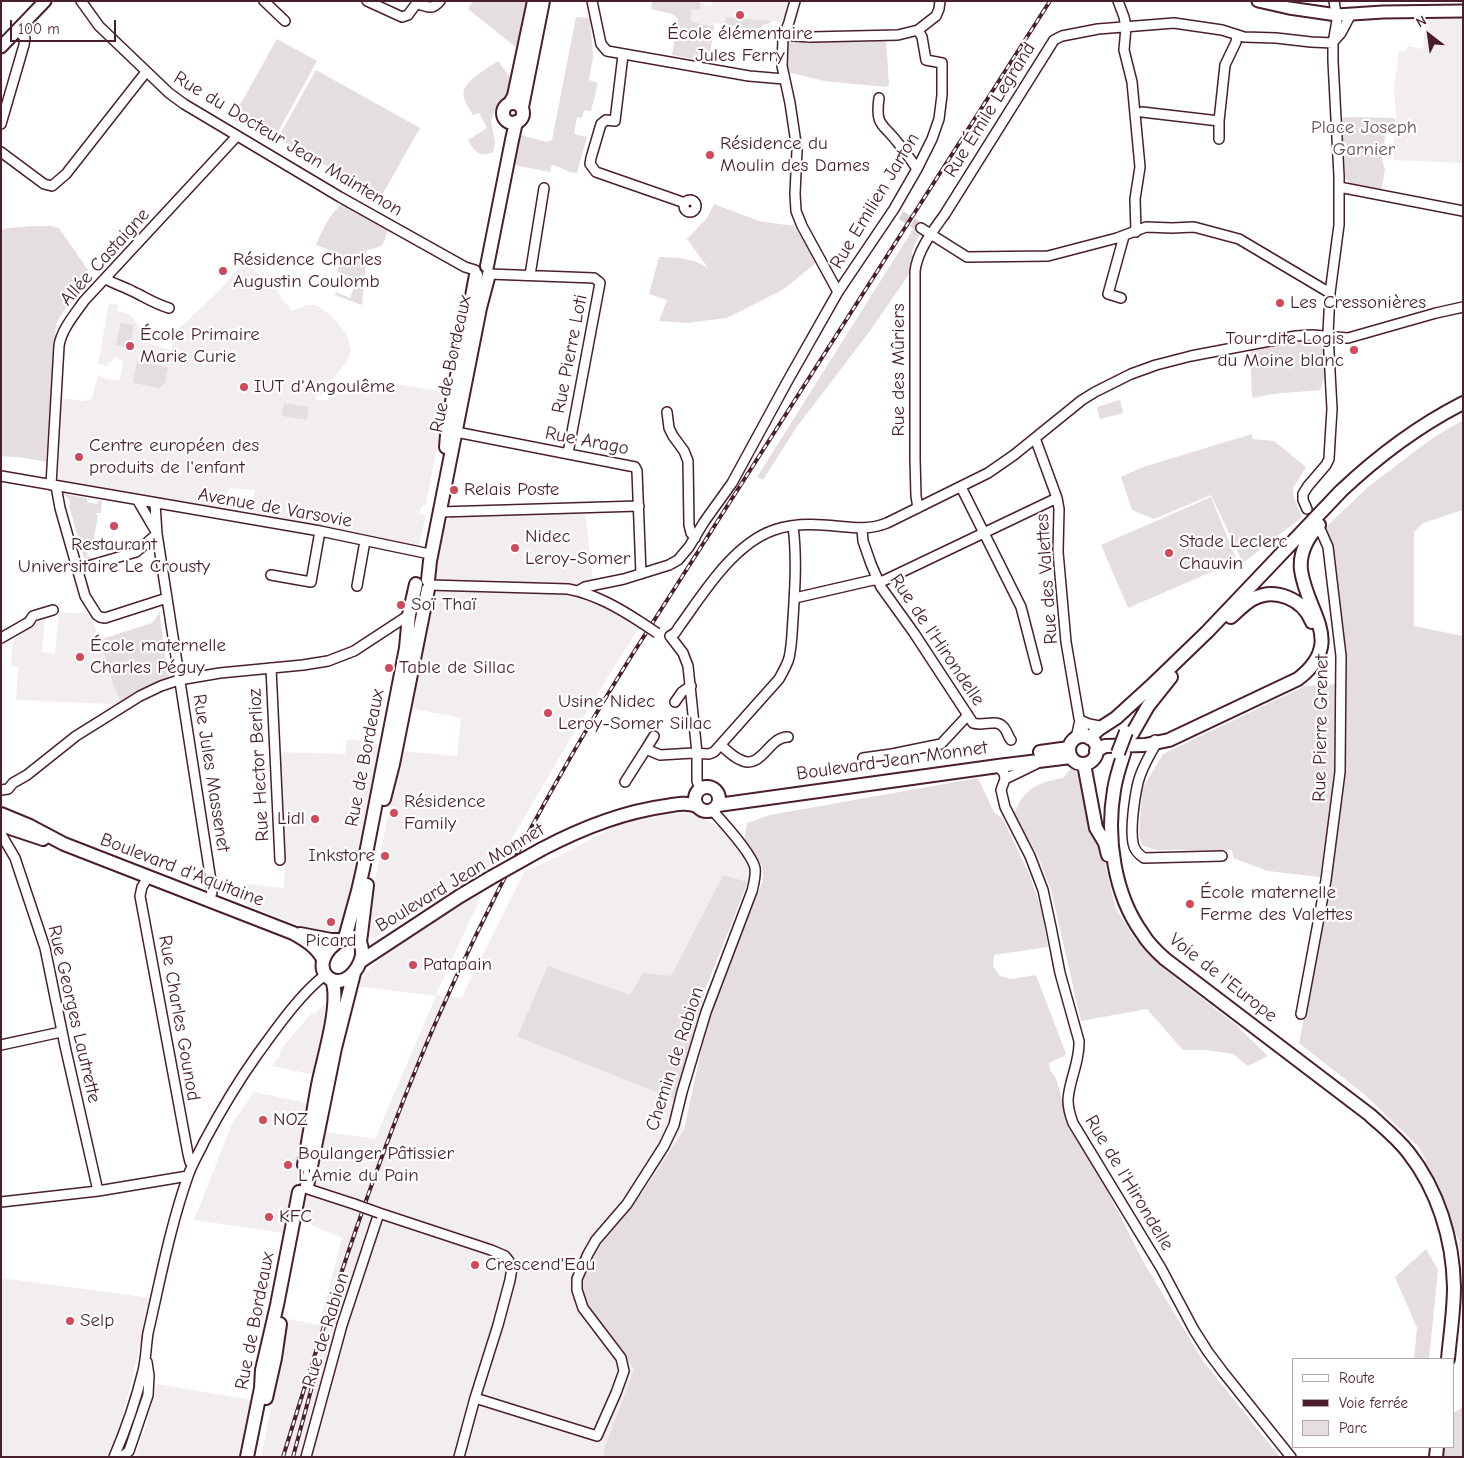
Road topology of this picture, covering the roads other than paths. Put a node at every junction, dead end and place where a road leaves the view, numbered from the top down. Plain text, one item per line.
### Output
1 (45, 1) edge
2 (81, 1) edge
3 (264, 1) edge
4 (367, 1) edge
5 (440, 1) edge
6 (534, 1) edge
7 (543, 1) edge
8 (592, 1) edge
9 (795, 1) edge
10 (940, 1) edge
11 (1118, 1) edge
12 (1258, 1) edge
13 (1334, 1) edge
14 (1278, 3) edge
15 (1463, 10) edge
16 (1352, 14) junction
17 (1337, 15) junction
18 (284, 20) dead end
19 (1126, 27) junction
20 (918, 30) junction
21 (18, 31) junction
22 (785, 33) junction
23 (1238, 36) junction
24 (1333, 43) junction
25 (1, 47) edge
26 (623, 55) junction
27 (146, 72) junction
28 (784, 80) junction
29 (878, 98) dead end
30 (516, 105) junction
31 (1142, 112) dead end
32 (1219, 121) junction
33 (512, 122) junction
34 (1, 124) edge
35 (237, 136) junction
36 (1219, 139) dead end
37 (1, 152) edge
38 (917, 169) junction
39 (1339, 187) junction
40 (544, 188) dead end
41 (685, 203) dead end
42 (894, 209) junction
43 (1459, 210) edge
44 (901, 215) tunnel mouth
45 (921, 228) tunnel mouth
46 (1136, 232) junction
47 (931, 234) junction
48 (1124, 236) junction
49 (482, 270) junction
50 (530, 275) junction
51 (106, 279) junction
52 (838, 292) junction
53 (1330, 294) junction
54 (1121, 298) dead end
55 (1463, 307) edge
56 (169, 308) dead end
57 (1328, 337) junction
58 (1463, 402) edge
59 (1463, 407) edge
60 (667, 412) dead end
61 (456, 432) junction
62 (1035, 438) junction
63 (568, 453) junction
64 (1364, 474) junction
65 (1, 476) edge
66 (54, 486) junction
67 (961, 487) junction
68 (1057, 498) junction
69 (138, 501) junction
70 (155, 504) junction
71 (639, 506) junction
72 (918, 508) junction
73 (1307, 509) dead end
74 (440, 512) junction
75 (793, 526) junction
76 (862, 529) junction
77 (320, 531) junction
78 (1321, 531) dead end
79 (985, 533) junction
80 (157, 534) junction
81 (695, 538) junction
82 (365, 540) junction
83 (425, 553) junction
84 (78, 569) junction
85 (641, 574) junction
86 (271, 575) dead end
87 (877, 580) junction
88 (424, 584) junction
89 (357, 586) dead end
90 (578, 591) junction
91 (167, 598) junction
92 (795, 598) junction
93 (53, 610) dead end
94 (409, 615) junction
95 (1210, 633) junction
96 (670, 636) junction
97 (1, 638) edge
98 (271, 668) junction
99 (1037, 669) dead end
100 (179, 680) junction
101 (691, 686) junction
102 (675, 702) dead end
103 (968, 715) junction
104 (1080, 720) junction
105 (1104, 726) junction
106 (654, 736) dead end
107 (788, 736) dead end
108 (1011, 740) dead end
109 (1151, 742) junction
110 (1083, 744) junction
111 (720, 745) junction
112 (646, 749) junction
113 (697, 753) junction
114 (1121, 753) junction
115 (863, 758) dead end
116 (1044, 760) junction
117 (1084, 764) junction
118 (998, 766) junction
119 (1005, 779) junction
120 (625, 782) dead end
121 (13, 783) junction
122 (1, 785) edge
123 (1, 790) edge
124 (697, 797) junction
125 (716, 804) junction
126 (1, 814) edge
127 (5, 829) edge
128 (58, 841) junction
129 (1222, 856) dead end
130 (280, 860) dead end
131 (1111, 867) junction
132 (494, 873) junction
133 (148, 877) junction
134 (209, 901) junction
135 (293, 933) junction
136 (343, 939) junction
137 (361, 943) junction
138 (323, 959) junction
139 (361, 961) junction
140 (354, 973) junction
141 (329, 977) junction
142 (1301, 1014) dead end
143 (62, 1032) junction
144 (1, 1045) edge
145 (193, 1164) junction
146 (188, 1176) junction
147 (304, 1189) junction
148 (98, 1191) junction
149 (1, 1202) edge
150 (379, 1213) junction
151 (273, 1342) junction
152 (1441, 1358) edge
153 (1448, 1358) edge
154 (146, 1373) junction
155 (475, 1398) junction
156 (114, 1457) edge
157 (122, 1457) edge
158 (248, 1457) edge
159 (254, 1457) edge
160 (306, 1457) edge
161 (459, 1457) edge
162 (1292, 1457) edge

1 - 21 street
2 - 27 street, Rue du Docteur Jean Maintenon
3 - 18 street
4 - 5 street
6 - 30 main road
7 - 30 main road
8 - 26 street
9 - 22 street
10 - 20 street
11 - 19 street
12 - 14 street
13 - 17 street
14 - 17 street
15 - 16 street
16 - 17 street
16 - 24 street
17 - 24 street
19 - 23 street, Rue Émile Legrand
19 - 46 street
19 - 47 street, Rue Émile Legrand
20 - 22 street
20 - 38 street, Rue Emilien Jarton
21 - 25 street
21 - 34 street
22 - 28 street
23 - 24 street, Rue Émile Legrand
23 - 32 street
24 - 39 street
26 - 28 street
26 - 41 street
27 - 35 street, Rue du Docteur Jean Maintenon
27 - 37 street
28 - 52 street
29 - 38 street
30 - 33 main road
30 - 33 main road
31 - 32 street
32 - 36 street
33 - 49 main road, Rue de Bordeaux
35 - 49 street, Rue du Docteur Jean Maintenon
35 - 51 street, Allée Castaigne
38 - 42 street, Rue Emilien Jarton
39 - 43 street
39 - 53 street
40 - 50 street
42 - 44 street
42 - 52 street, Rue Emilien Jarton
45 - 47 street
46 - 48 street
46 - 53 street
47 - 48 street
47 - 72 street, Rue des Mûriers
48 - 54 street
49 - 50 street, Rue Pierre Loti
49 - 61 main road, Rue de Bordeaux
49 - 83 main road, Rue de Bordeaux
50 - 63 street, Rue Pierre Loti
51 - 56 street
51 - 66 street, Allée Castaigne
52 - 81 street, Rue Emilien Jarton
53 - 57 street
55 - 57 street
57 - 62 street
57 - 73 street
58 - 95 main road
59 - 64 main road, Voie de l'Europe
60 - 81 street
61 - 63 street, Rue Arago
61 - 74 main road, Rue de Bordeaux
62 - 67 street
62 - 68 street, Rue des Valettes
63 - 71 street, Rue Arago
64 - 95 main road, Voie de l'Europe
64 - 109 main road
65 - 66 street, Avenue de Varsovie
66 - 69 street, Avenue de Varsovie
66 - 84 street, Allée Castaigne
67 - 72 street
67 - 79 street
68 - 79 street
68 - 104 street, Rue des Valettes
69 - 70 street, Avenue de Varsovie
69 - 80 street
70 - 77 street, Avenue de Varsovie
70 - 80 street, Rue Jules Massenet
71 - 74 street
71 - 85 street, Rue Arago
72 - 76 street
74 - 88 main road, Rue de Bordeaux
75 - 76 street
75 - 92 street
75 - 96 street
76 - 87 street, Rue de l'Hirondelle
77 - 82 street, Avenue de Varsovie
77 - 86 street
78 - 142 street, Rue Pierre Grenet
79 - 87 street
79 - 99 street
80 - 84 street
80 - 91 street, Rue Jules Massenet
81 - 85 street, Rue Emilien Jarton
82 - 83 street, Avenue de Varsovie
82 - 89 street
83 - 88 main road, Rue de Bordeaux
84 - 91 street, Allée Castaigne
85 - 90 street, Rue Emilien Jarton
87 - 92 street
87 - 103 street, Rue de l'Hirondelle
88 - 90 street
88 - 94 main road, Rue de Bordeaux
88 - 137 main road, Rue de Bordeaux
90 - 96 street, bridge
91 - 100 street, Rue Jules Massenet
92 - 111 street
93 - 97 street
94 - 98 street
94 - 136 main road, Rue de Bordeaux
95 - 105 main road
95 - 109 main road
95 - 114 main road, Voie de l'Europe, bridge
96 - 101 street
98 - 100 street
98 - 130 street, Rue Hector Berlioz
100 - 121 street
100 - 134 street, Rue Jules Massenet
101 - 102 street
101 - 113 street
103 - 108 street, Rue de l'Hirondelle
103 - 115 street
104 - 105 street
104 - 110 street, Rue des Valettes
105 - 110 main road
106 - 112 street
107 - 111 street
109 - 110 main road
109 - 129 street
110 - 116 main road, Boulevard Jean Monnet
110 - 117 main road
110 - 117 main road
110 - 125 main road
111 - 113 street
112 - 113 street
112 - 120 street
113 - 124 street
114 - 131 main road, Voie de l'Europe
114 - 153 main road, Voie de l'Europe
116 - 118 main road, Boulevard Jean Monnet
116 - 119 street
117 - 131 main road
118 - 119 street
118 - 125 main road, Boulevard Jean Monnet
119 - 162 street, Rue de l'Hirondelle
121 - 122 street
121 - 123 street
124 - 125 main road
124 - 125 main road
124 - 132 main road
125 - 155 street, Chemin de Rabion
126 - 128 main road, Boulevard d'Aquitaine
127 - 128 main road, Boulevard d'Aquitaine
127 - 143 street, Rue Georges Lautrette
128 - 133 main road, Boulevard d'Aquitaine
131 - 152 main road, Voie de l'Europe
132 - 137 main road
132 - 139 main road, Boulevard Jean Monnet
133 - 134 main road, Boulevard d'Aquitaine
133 - 145 street, Rue Charles Gounod
134 - 135 main road, Boulevard d'Aquitaine
135 - 136 main road, Boulevard d'Aquitaine
135 - 138 main road, Boulevard d'Aquitaine
136 - 137 main road
136 - 138 main road
137 - 139 main road
138 - 141 main road
139 - 140 main road
140 - 141 main road
140 - 147 main road, Rue de Bordeaux
141 - 145 street
141 - 147 main road, Rue de Bordeaux
143 - 144 street
143 - 148 street, Rue Georges Lautrette
145 - 146 street
146 - 148 street
146 - 154 street
147 - 150 street, bridge
147 - 151 main road, Rue de Bordeaux
148 - 149 street
150 - 155 street
150 - 160 street, Rue de Rabion
151 - 158 main road, Rue de Bordeaux
151 - 159 main road, Rue de Bordeaux
154 - 156 street
154 - 157 street
155 - 161 street

